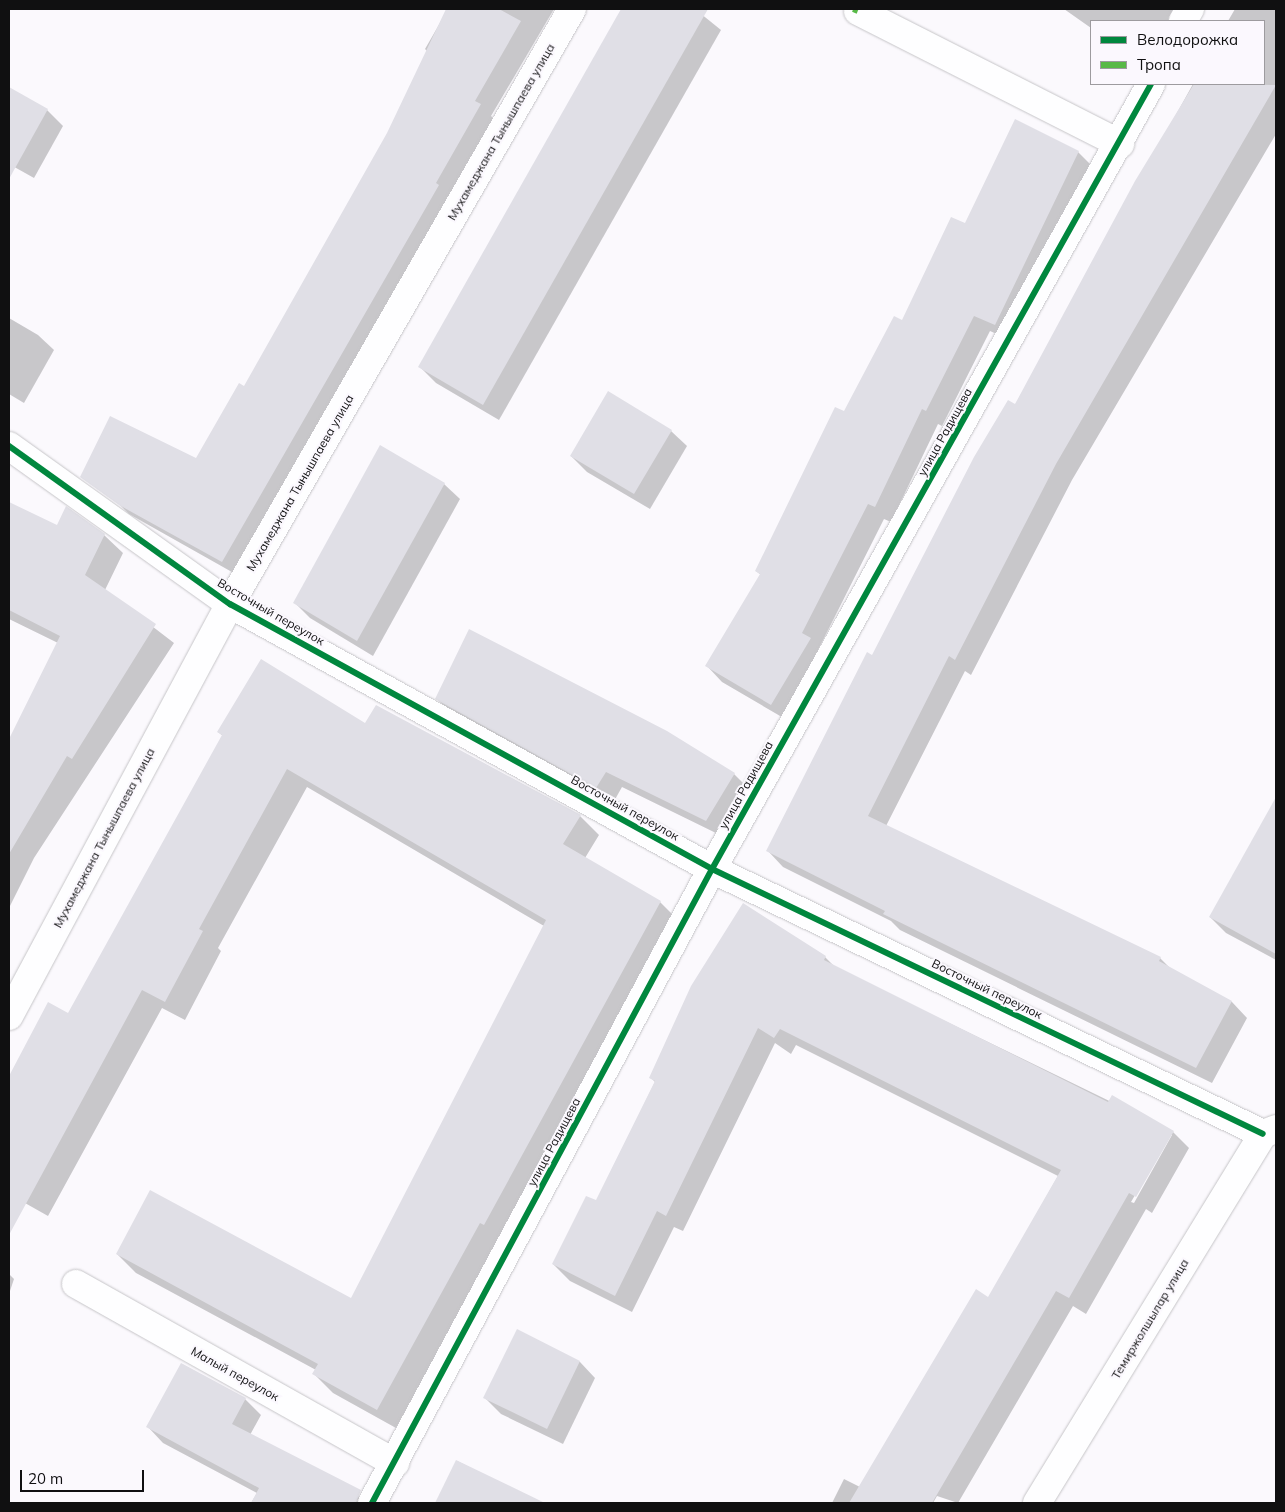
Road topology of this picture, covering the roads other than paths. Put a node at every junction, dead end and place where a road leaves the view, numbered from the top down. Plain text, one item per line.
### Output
1 (572, 9) edge
2 (1190, 9) edge
3 (858, 11) dead end
4 (1184, 20) edge
5 (1150, 85) edge
6 (1120, 144) junction
7 (9, 446) edge
8 (230, 604) junction
9 (712, 868) junction
10 (9, 1016) edge
11 (1270, 1132) edge
12 (76, 1284) dead end
13 (395, 1463) junction
14 (372, 1503) edge
15 (1038, 1503) edge

1 - 8 street, Мухамеджана Тынышпаева улица
2 - 4 street
3 - 6 street
5 - 6 street, улица Радищева
6 - 9 street, улица Радищева
7 - 8 street, Восточный переулок
8 - 9 street, Восточный переулок
8 - 10 street, Мухамеджана Тынышпаева улица
9 - 11 street, Восточный переулок
9 - 13 street, улица Радищева
11 - 15 street, Темиржолшылар улица
12 - 13 street, Малый переулок
13 - 14 street, улица Радищева

